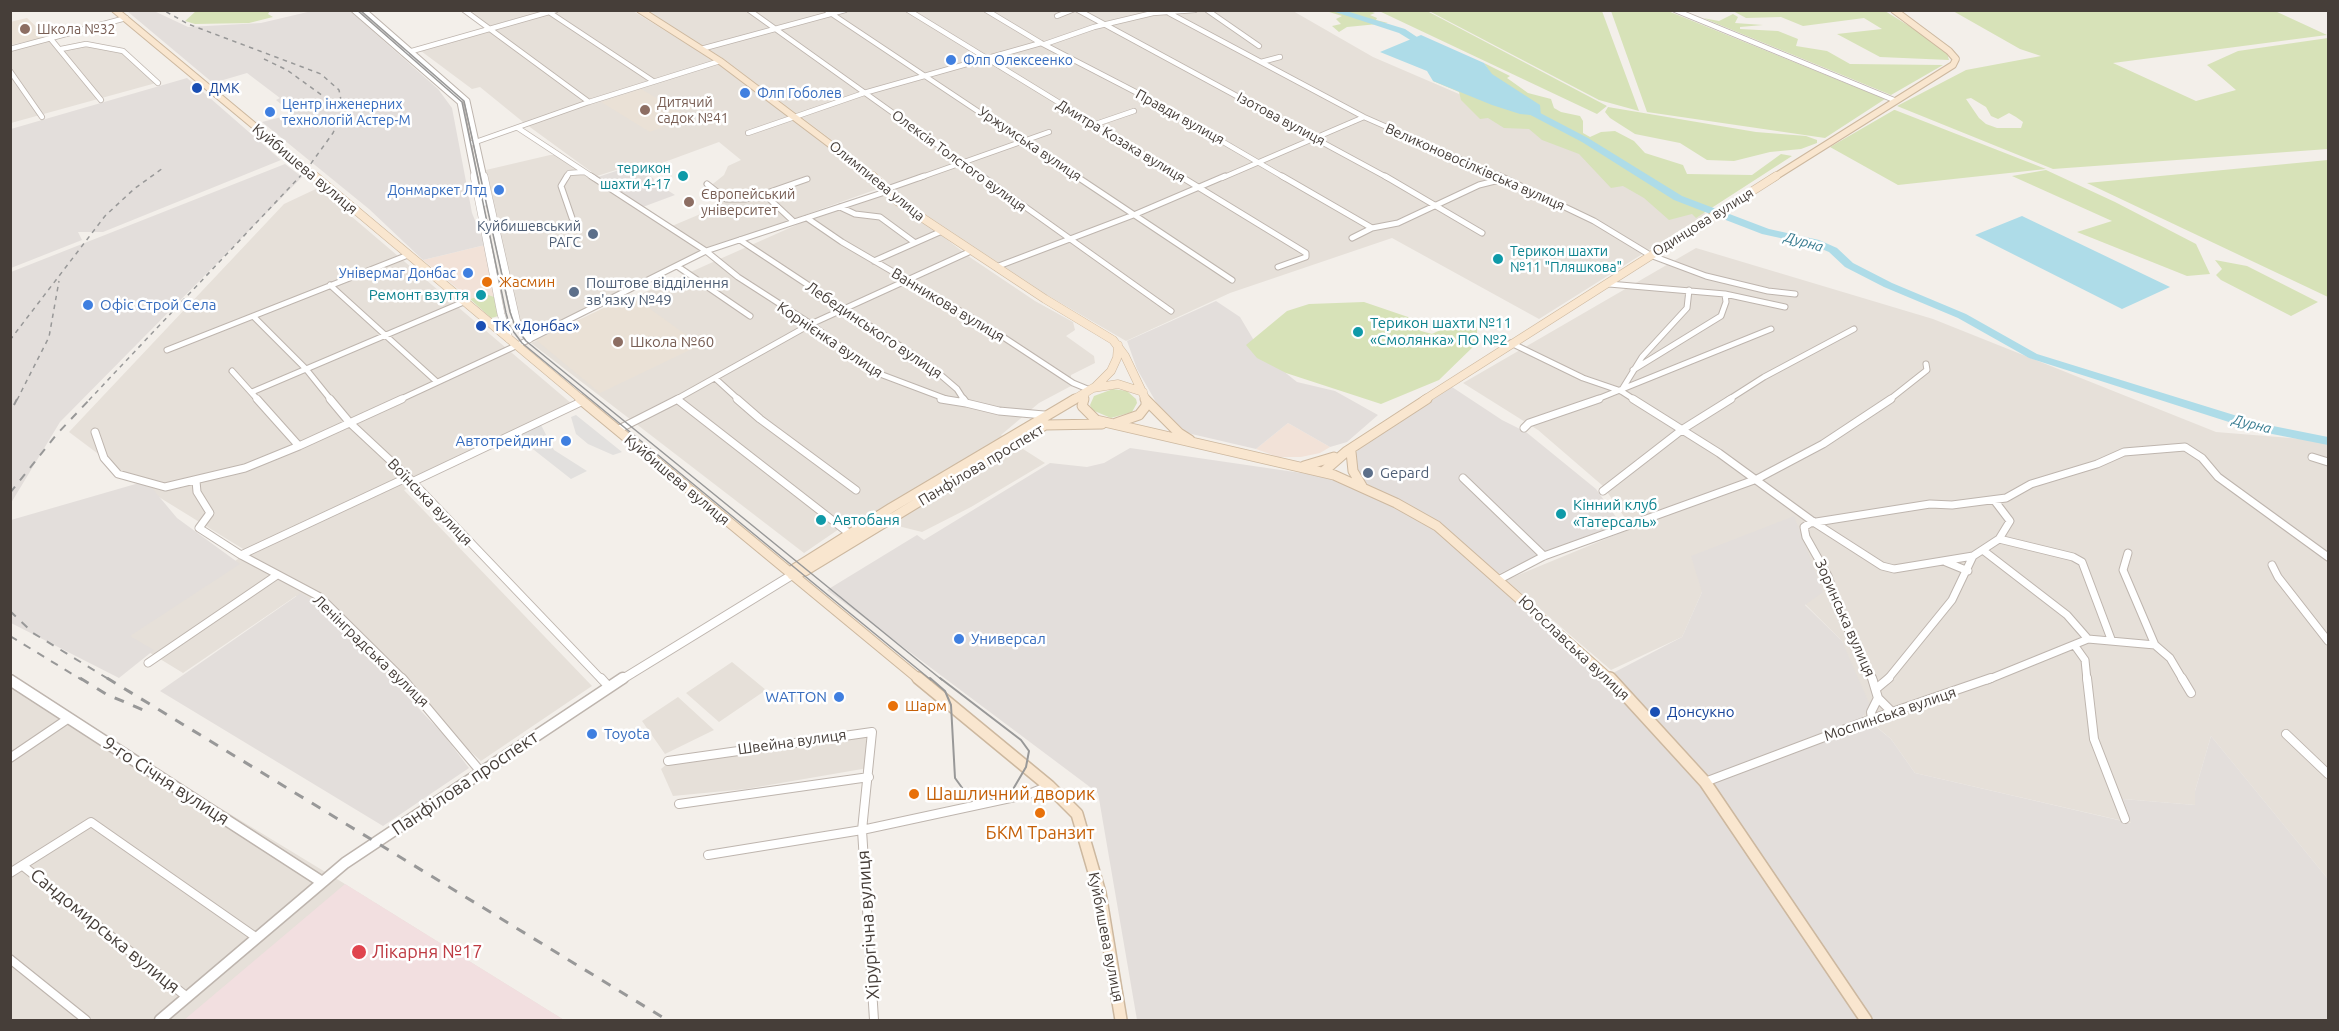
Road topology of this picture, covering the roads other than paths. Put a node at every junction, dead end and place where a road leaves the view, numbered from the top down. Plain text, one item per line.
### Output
1 (115, 10) edge
2 (354, 10) edge
3 (363, 10) edge
4 (464, 10) edge
5 (556, 10) edge
6 (749, 10) edge
7 (826, 10) edge
8 (845, 10) edge
9 (908, 10) edge
10 (986, 10) edge
11 (1072, 10) edge
12 (1078, 10) edge
13 (1195, 10) edge
14 (1207, 10) edge
15 (1675, 10) edge
16 (1894, 10) edge
17 (549, 11) edge
18 (641, 11) edge
19 (1151, 12) edge
20 (1169, 13) junction
21 (833, 15) junction
22 (1057, 16) dead end
23 (126, 18) junction
24 (1106, 26) junction
25 (488, 29) junction
26 (775, 30) junction
27 (50, 38) junction
28 (1043, 43) junction
29 (1258, 46) dead end
30 (10, 49) edge
31 (61, 49) junction
32 (701, 49) junction
33 (411, 52) junction
34 (405, 54) junction
35 (984, 57) junction
36 (1280, 57) dead end
37 (720, 61) junction
38 (1261, 62) junction
39 (10, 71) edge
40 (925, 74) junction
41 (653, 81) junction
42 (158, 83) dead end
43 (864, 93) junction
44 (101, 100) dead end
45 (1894, 100) junction
46 (589, 102) junction
47 (1134, 111) dead end
48 (42, 117) dead end
49 (796, 117) junction
50 (1364, 117) junction
51 (1093, 125) junction
52 (518, 128) junction
53 (1049, 132) dead end
54 (748, 133) dead end
55 (1316, 138) junction
56 (1026, 140) junction
57 (473, 143) junction
58 (1260, 162) junction
59 (962, 163) junction
60 (573, 164) junction
61 (584, 172) junction
62 (570, 173) junction
63 (807, 179) dead end
64 (1503, 179) junction
65 (707, 184) dead end
66 (1198, 188) junction
67 (888, 190) junction
68 (764, 194) junction
69 (489, 199) junction
70 (1434, 204) junction
71 (480, 205) junction
72 (840, 207) junction
73 (1136, 214) junction
74 (572, 218) dead end
75 (807, 218) junction
76 (793, 221) junction
77 (1372, 228) junction
78 (942, 231) junction
79 (1482, 233) dead end
80 (1352, 238) dead end
81 (740, 240) junction
82 (1068, 240) junction
83 (914, 242) junction
84 (706, 251) junction
85 (971, 251) junction
86 (408, 255) junction
87 (1650, 255) junction
88 (874, 261) junction
89 (677, 266) junction
90 (996, 267) junction
91 (1278, 267) dead end
92 (1232, 280) dead end
93 (908, 281) junction
94 (1609, 284) junction
95 (330, 285) junction
96 (1689, 290) junction
97 (1725, 294) junction
98 (1795, 294) dead end
99 (466, 301) junction
100 (1785, 307) dead end
101 (845, 309) junction
102 (1171, 311) dead end
103 (750, 316) dead end
104 (254, 317) junction
105 (811, 324) junction
106 (1854, 328) dead end
107 (1771, 329) dead end
108 (386, 335) junction
109 (509, 339) junction
110 (529, 339) junction
111 (1511, 343) junction
112 (516, 345) junction
113 (1118, 345) junction
114 (1653, 345) junction
115 (167, 350) dead end
116 (1664, 351) junction
117 (1926, 364) dead end
118 (306, 369) junction
119 (1634, 370) junction
120 (232, 371) dead end
121 (716, 380) junction
122 (437, 382) junction
123 (1089, 391) junction
124 (252, 392) junction
125 (1621, 392) junction
126 (1144, 396) junction
127 (678, 400) junction
128 (583, 401) junction
129 (966, 403) junction
130 (1044, 415) junction
131 (350, 423) junction
132 (1110, 424) junction
133 (1524, 428) dead end
134 (1683, 429) junction
135 (617, 430) junction
136 (95, 432) dead end
137 (1198, 444) junction
138 (299, 446) junction
139 (1351, 450) junction
140 (2312, 457) dead end
141 (2328, 462) edge
142 (1298, 467) junction
143 (1323, 472) junction
144 (1341, 478) junction
145 (1462, 478) dead end
146 (1757, 479) junction
147 (410, 480) junction
148 (196, 481) junction
149 (1362, 486) junction
150 (856, 490) dead end
151 (1603, 491) dead end
152 (1994, 500) junction
153 (1815, 523) junction
154 (850, 534) junction
155 (1999, 539) junction
156 (1984, 552) junction
157 (2128, 553) dead end
158 (241, 555) junction
159 (1544, 556) junction
160 (1973, 556) junction
161 (2328, 557) edge
162 (1946, 562) junction
163 (2272, 565) dead end
164 (1968, 571) junction
165 (796, 574) junction
166 (277, 575) junction
167 (1500, 579) junction
168 (2088, 639) junction
169 (2111, 639) junction
170 (2328, 641) edge
171 (2155, 645) junction
172 (2075, 646) junction
173 (148, 663) dead end
174 (10, 680) edge
175 (609, 687) junction
176 (1877, 688) junction
177 (2191, 693) dead end
178 (1878, 698) junction
179 (1893, 714) junction
180 (69, 718) junction
181 (1872, 719) junction
182 (2286, 734) dead end
183 (12, 754) edge
184 (668, 761) dead end
185 (480, 772) junction
186 (2328, 774) edge
187 (869, 777) junction
188 (1705, 782) junction
189 (1049, 786) junction
190 (679, 804) dead end
191 (2125, 819) dead end
192 (862, 830) junction
193 (708, 855) dead end
194 (23, 866) junction
195 (10, 873) edge
196 (322, 882) junction
197 (257, 938) junction
198 (10, 959) edge
199 (187, 997) junction
200 (87, 1020) edge
201 (160, 1020) edge
202 (874, 1020) edge
203 (1121, 1020) edge
204 (1866, 1020) edge

1 - 23 main road, Куйбишева вулиця
2 - 34 street
3 - 33 street
4 - 25 street
5 - 17 street
6 - 26 street, Олексія Толстого вулиця
7 - 21 street, Уржумська вулиця
8 - 21 street
9 - 35 street, Дмитра Козака вулиця
10 - 28 street, Правди вулиця
11 - 22 street
12 - 24 street, Ізотова вулиця
13 - 20 street
14 - 29 street
15 - 45 street
16 - 45 main road, Одинцова вулиця
17 - 25 street
17 - 41 street
18 - 32 main road, Олимпиева улица
19 - 20 street
19 - 24 street
20 - 38 street, Великоновосілківська вулиця
21 - 26 street
21 - 40 street, Уржумська вулиця
23 - 27 street
23 - 86 main road, Куйбишева вулиця
24 - 28 street
24 - 55 street, Ізотова вулиця
25 - 33 street
25 - 46 street
26 - 32 street
26 - 43 street, Олексія Толстого вулиця
27 - 30 street
27 - 31 street
28 - 35 street
28 - 58 street, Правди вулиця
31 - 42 street
31 - 44 street
32 - 37 main road, Олимпиева улица
33 - 34 street
33 - 57 street
34 - 57 street
35 - 40 street
35 - 51 street, Дмитра Козака вулиця
36 - 38 street
37 - 41 street
37 - 49 main road, Олимпиева улица
38 - 50 street, Великоновосілківська вулиця
39 - 48 street
40 - 43 street
40 - 56 street, Уржумська вулиця
41 - 46 street
43 - 49 street
43 - 59 street, Олексія Толстого вулиця
45 - 87 main road, Одинцова вулиця
46 - 52 street
47 - 51 street
49 - 54 street
49 - 67 main road, Олимпиева улица
50 - 55 street
50 - 64 street, Великоновосілківська вулиця
51 - 66 street, Дмитра Козака вулиця
52 - 57 street
52 - 60 street
53 - 56 street
55 - 58 street
55 - 70 street, Ізотова вулиця
56 - 59 street
56 - 73 street, Уржумська вулиця
57 - 69 street
57 - 71 street
58 - 66 street
58 - 77 street, Правди вулиця
59 - 67 street
59 - 82 street, Олексія Толстого вулиця
60 - 61 street
60 - 62 street
61 - 62 street
61 - 84 street
62 - 74 street
63 - 68 street
64 - 70 street
64 - 87 street, Великоновосілківська вулиця
65 - 68 street
66 - 73 street
66 - 91 street, Дмитра Козака вулиця
67 - 72 street
67 - 78 main road, Олимпиева улица
68 - 76 street
69 - 71 street
69 - 110 street
70 - 77 street
70 - 79 street, Ізотова вулиця
71 - 109 street
72 - 75 street
72 - 83 street
73 - 82 street
73 - 92 street, Уржумська вулиця
75 - 76 street
75 - 88 street, Ванникова вулиця
76 - 81 street
77 - 80 street
78 - 83 street
78 - 85 main road, Олимпиева улица
81 - 84 street
81 - 101 street, Лебединського вулиця
82 - 90 street
82 - 102 street, Олексія Толстого вулиця
83 - 88 street
84 - 89 street
84 - 105 street, Корнієнка вулиця
85 - 90 main road, Олимпиева улица
85 - 93 street
86 - 95 street
86 - 99 main road, Куйбишева вулиця
87 - 94 main road, Одинцова вулиця
87 - 98 street, Великоновосілківська вулиця
88 - 93 street, Ванникова вулиця
89 - 103 street
89 - 110 street
90 - 113 main road, Олимпиева улица
93 - 101 street
93 - 123 street, Ванникова вулиця
94 - 96 street
94 - 111 main road, Одинцова вулиця
95 - 104 street
95 - 108 street
96 - 97 street
96 - 114 street
97 - 100 street
97 - 116 street
99 - 108 street
99 - 109 main road, Куйбишева вулиця
101 - 105 street
101 - 129 street, Лебединського вулиця
104 - 115 street
104 - 118 street, Воїнська вулиця
105 - 121 street
105 - 129 street, Корнієнка вулиця
106 - 134 street
107 - 125 street
108 - 118 street
108 - 122 street
109 - 112 main road, Куйбишева вулиця
110 - 112 street
111 - 125 street
111 - 139 main road, Одинцова вулиця
112 - 122 street
112 - 128 main road, Куйбишева вулиця
113 - 123 main road
113 - 126 main road
114 - 116 street
114 - 119 street
116 - 119 street
117 - 146 street
118 - 124 street
118 - 131 street, Воїнська вулиця
119 - 125 street
120 - 124 street
121 - 127 street
121 - 150 street
122 - 131 street
123 - 126 main road
123 - 130 main road
123 - 132 main road
124 - 138 street
125 - 133 street
125 - 134 street
126 - 132 main road
126 - 137 main road
127 - 135 street
127 - 154 street
128 - 135 main road, Куйбишева вулиця
128 - 147 street
129 - 130 street
130 - 154 main road
131 - 138 street
131 - 147 street, Воїнська вулиця
132 - 137 main road, Югославська вулиця
132 - 165 main road, Панфілова проспект
134 - 146 street
134 - 151 street
135 - 165 main road, Куйбишева вулиця
136 - 148 street
137 - 142 main road, Югославська вулиця
138 - 148 street
139 - 142 main road
139 - 143 main road, Одинцова вулиця
139 - 144 main road
139 - 149 main road
140 - 141 street
142 - 143 main road, Югославська вулиця
143 - 144 main road, Югославська вулиця
144 - 149 main road, Югославська вулиця
145 - 159 street
146 - 153 street
146 - 159 street
147 - 158 street
147 - 175 street, Воїнська вулиця
148 - 158 street, Ленінградська вулиця
149 - 167 main road, Югославська вулиця
152 - 153 street
152 - 155 street
152 - 161 street
153 - 162 street
153 - 176 street, Зоринська вулиця
154 - 165 main road
155 - 156 street
155 - 169 street
156 - 160 street
156 - 168 street
157 - 171 street
158 - 166 street, Ленінградська вулиця
159 - 167 street
160 - 162 street
160 - 164 street, Зоринська вулиця
162 - 164 street
163 - 170 street
164 - 176 street, Зоринська вулиця
165 - 175 street, Панфілова проспект
165 - 189 main road, Куйбишева вулиця
166 - 173 street
166 - 185 street, Ленінградська вулиця
167 - 188 main road, Югославська вулиця
168 - 169 street, Моспинська вулиця
168 - 172 street, Моспинська вулиця
169 - 171 street, Моспинська вулиця
171 - 177 street
172 - 179 street, Моспинська вулиця
172 - 191 street
174 - 180 street, 9-го Січня вулиця
175 - 185 street, Панфілова проспект
176 - 178 street, Зоринська вулиця
178 - 179 street
178 - 181 street, Зоринська вулиця
179 - 181 street, Моспинська вулиця
180 - 183 street
180 - 196 street, 9-го Січня вулиця
181 - 188 street, Моспинська вулиця
182 - 186 street
184 - 187 street, Швейна вулиця
185 - 196 street, Панфілова проспект
187 - 190 street
187 - 192 street, Швейна вулиця
188 - 204 main road, Югославська вулиця
189 - 192 street
189 - 203 main road, Куйбишева вулиця
192 - 193 street
192 - 202 street, Хірургічна вулиця
194 - 195 street, Сандомирська вулиця
194 - 197 street, Сандомирська вулиця
194 - 199 street, Сандомирська вулиця
196 - 197 street, Панфілова проспект
197 - 199 street, Панфілова проспект
198 - 200 street
199 - 201 street, Панфілова проспект

